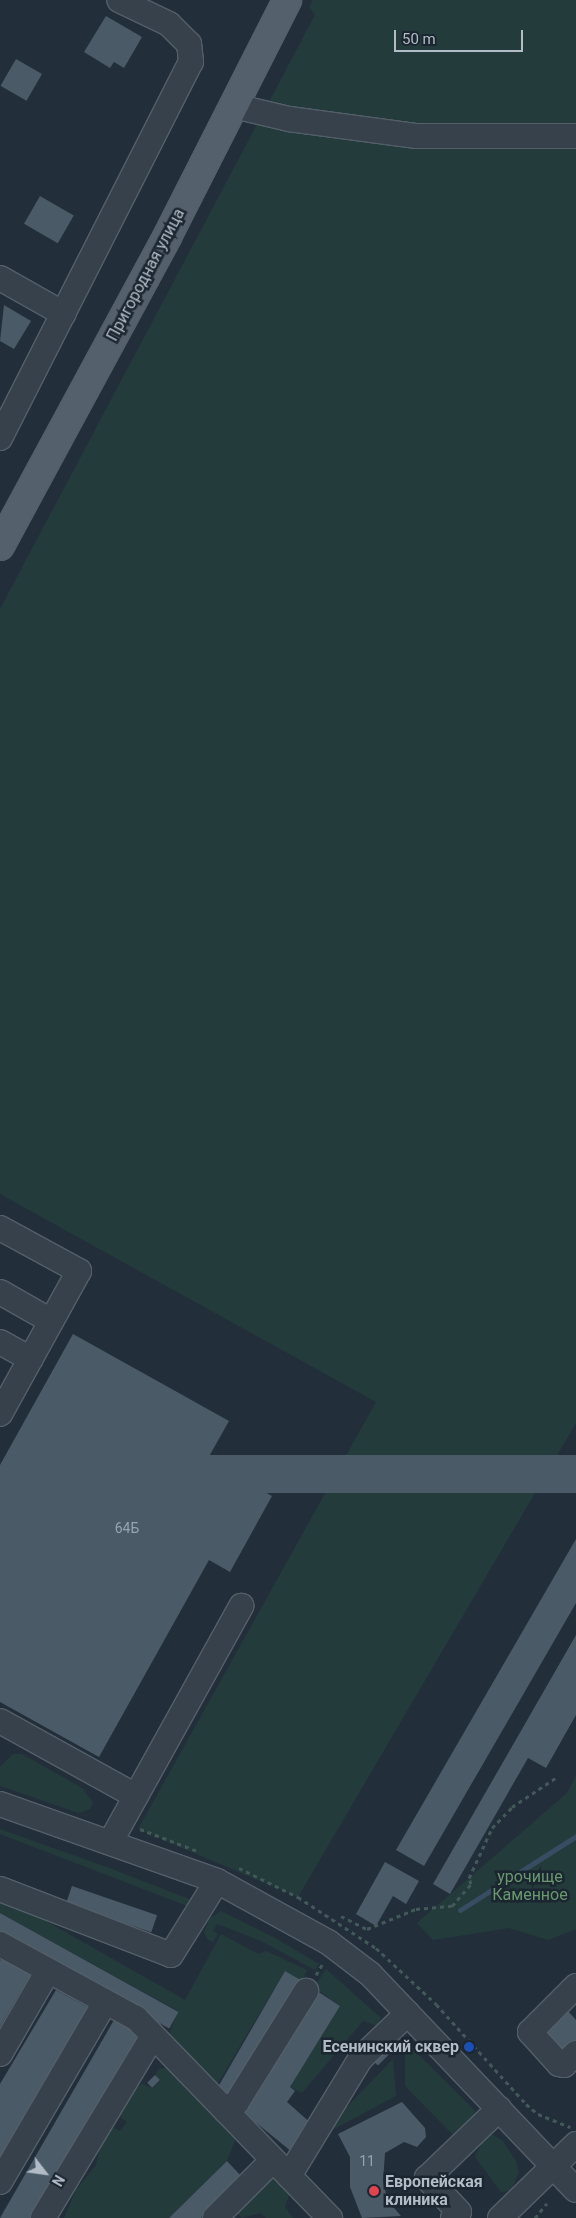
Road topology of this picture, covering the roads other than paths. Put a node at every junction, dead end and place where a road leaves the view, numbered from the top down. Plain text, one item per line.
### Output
1 (120, 0) edge
2 (287, 0) edge
3 (234, 106) junction
4 (576, 136) edge
5 (0, 278) edge
6 (64, 314) junction
7 (0, 438) edge
8 (0, 546) edge
9 (0, 1228) edge
10 (0, 1292) edge
11 (52, 1321) junction
12 (0, 1342) edge
13 (30, 1359) junction
14 (3, 1401) edge
15 (241, 1606) dead end
16 (0, 1721) edge
17 (136, 1796) junction
18 (0, 1804) edge
19 (110, 1841) junction
20 (216, 1881) junction
21 (0, 1889) edge
22 (0, 1944) edge
23 (48, 1971) junction
24 (311, 1983) road end
25 (576, 1986) edge
26 (105, 2002) junction
27 (408, 2013) junction
28 (152, 2037) junction
29 (576, 2053) edge
30 (0, 2054) edge
31 (499, 2109) junction
32 (226, 2111) junction
33 (576, 2144) edge
34 (554, 2167) junction
35 (281, 2168) junction
36 (0, 2182) edge
37 (576, 2190) edge
38 (43, 2218) edge
39 (215, 2218) edge
40 (330, 2218) edge
41 (453, 2218) edge
42 (500, 2218) edge

1 - 6 street
2 - 3 main road, Пригородная улица
3 - 4 street
3 - 8 main road, Пригородная улица
5 - 6 street
6 - 7 street
9 - 11 street
10 - 11 street
11 - 13 street
12 - 13 street
13 - 14 street
15 - 17 street
16 - 17 street
17 - 19 street
18 - 19 street
19 - 20 street
20 - 21 street
20 - 27 street
22 - 23 street
23 - 26 street
23 - 30 street
24 - 32 street
25 - 29 street
26 - 28 street
26 - 36 street
27 - 31 street
27 - 35 street
28 - 32 street
28 - 38 street
31 - 34 street
31 - 41 street
32 - 35 street
33 - 34 street
34 - 37 street
34 - 42 street
35 - 39 street
35 - 40 street

